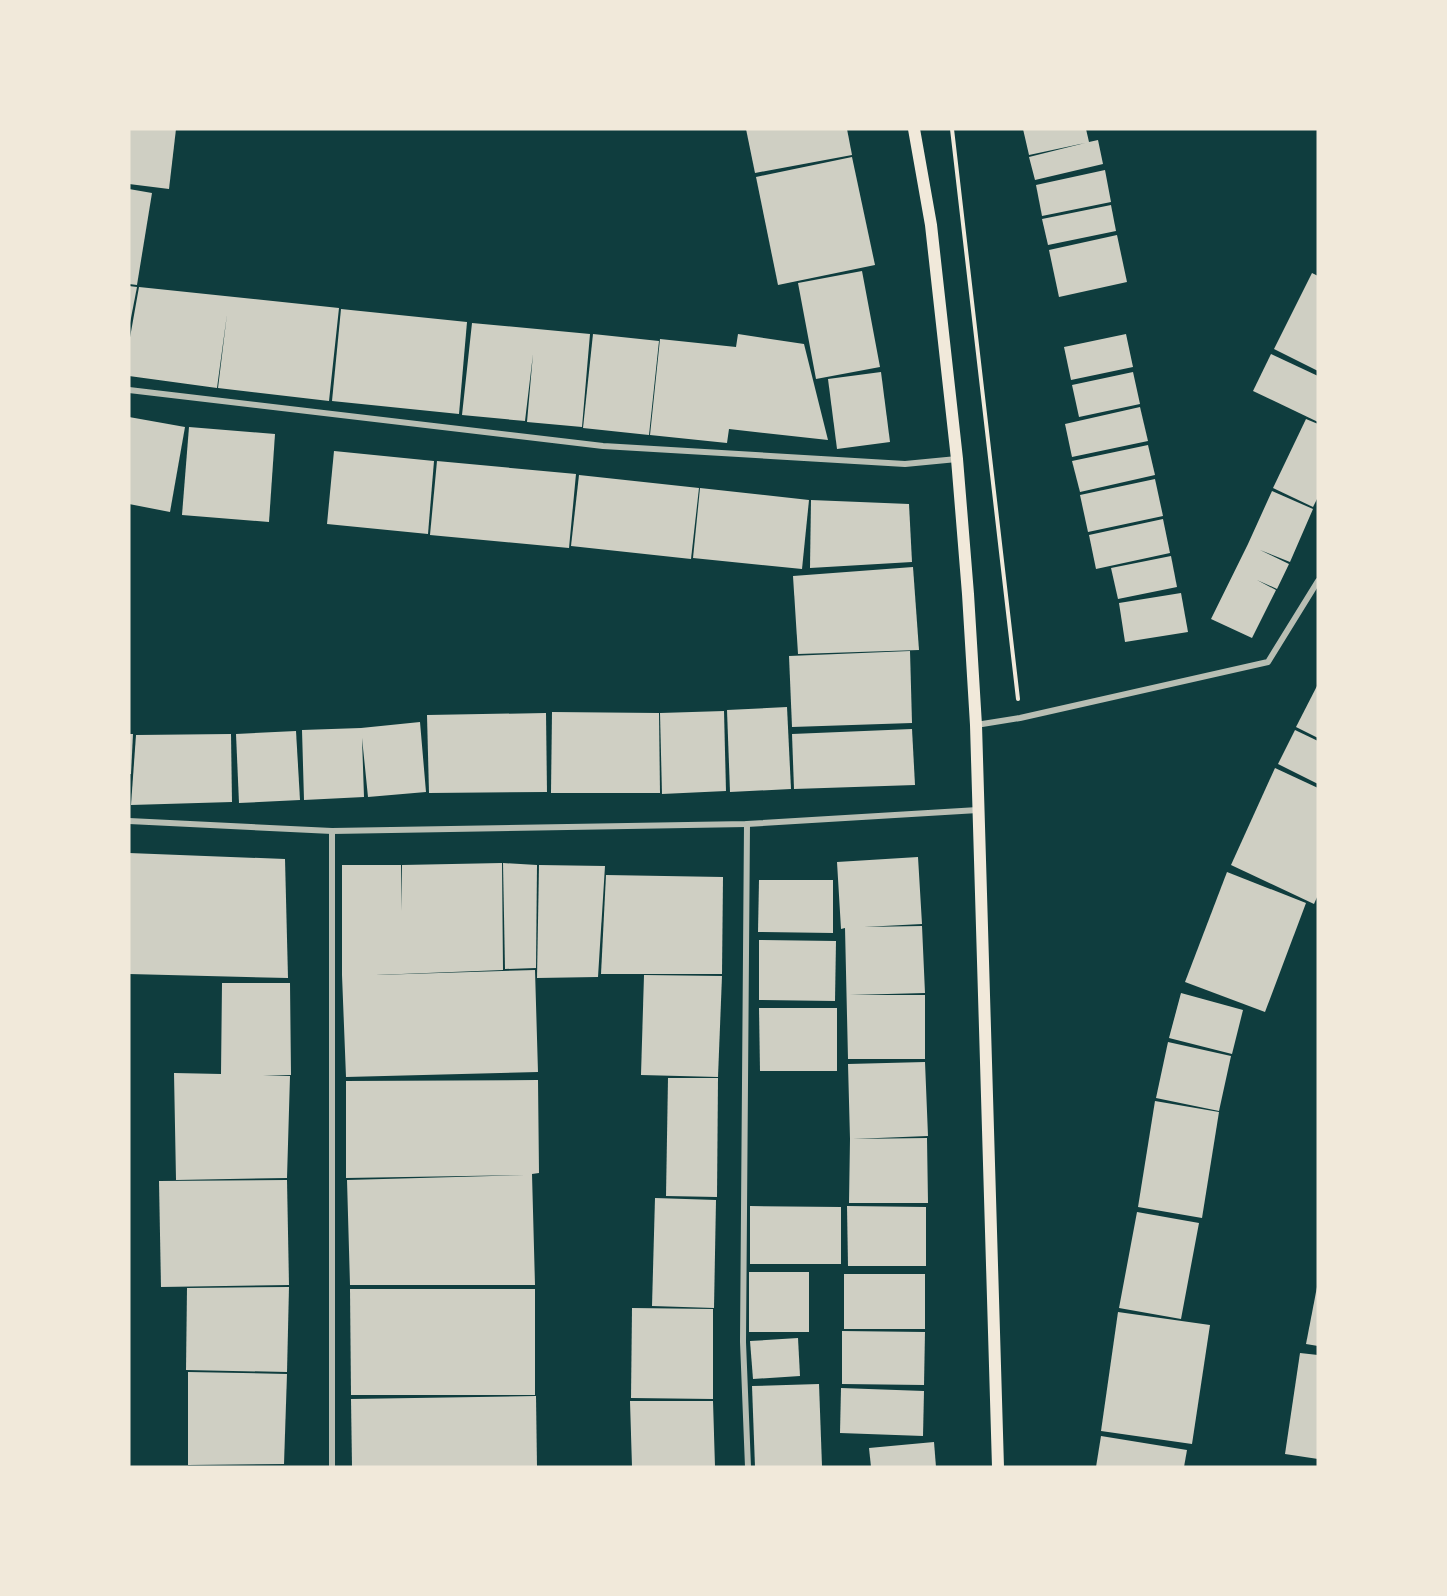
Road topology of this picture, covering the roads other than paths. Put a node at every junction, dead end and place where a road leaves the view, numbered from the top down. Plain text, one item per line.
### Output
1 (914, 129) edge
2 (129, 390) edge
3 (957, 459) junction
4 (1318, 581) edge
5 (976, 725) junction
6 (978, 810) junction
7 (129, 821) edge
8 (747, 824) junction
9 (332, 831) junction
10 (333, 1467) edge
11 (747, 1467) edge
12 (998, 1467) edge

1 - 3 main road
2 - 3 street
3 - 5 main road
4 - 5 street
5 - 6 main road
6 - 8 street
6 - 12 main road
7 - 9 street
8 - 9 street
8 - 11 street
9 - 10 street

